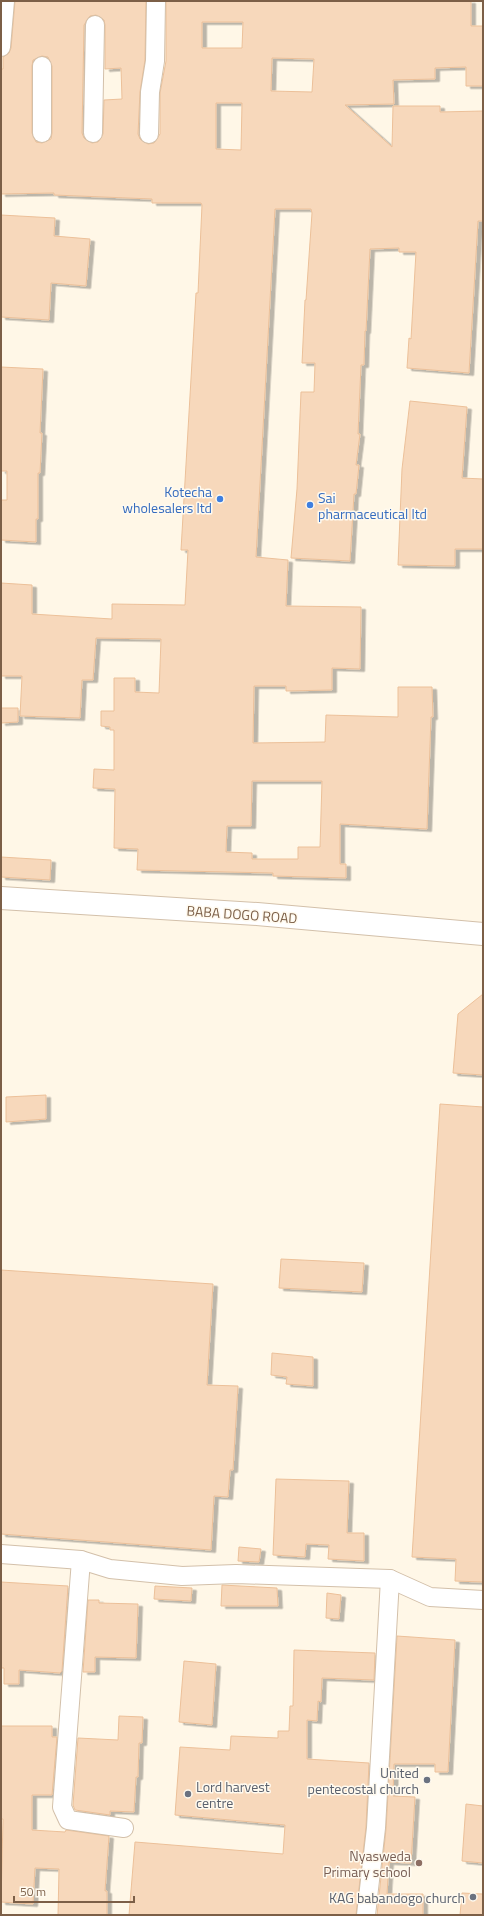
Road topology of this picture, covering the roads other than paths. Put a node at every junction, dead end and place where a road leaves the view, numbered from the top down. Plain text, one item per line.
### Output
1 (5, 1) edge
2 (156, 1) edge
3 (95, 25) dead end
4 (1, 47) edge
5 (42, 66) dead end
6 (42, 133) dead end
7 (93, 133) dead end
8 (149, 134) dead end
9 (1, 898) edge
10 (483, 934) edge
11 (1, 1554) edge
12 (81, 1560) junction
13 (390, 1579) junction
14 (483, 1600) edge
15 (124, 1828) dead end
16 (366, 1915) edge

1 - 4 street
2 - 8 street
3 - 7 street
5 - 6 street
9 - 10 street, BABA DOGO ROAD
11 - 12 street
12 - 13 street
12 - 15 street
13 - 14 street
13 - 16 street

